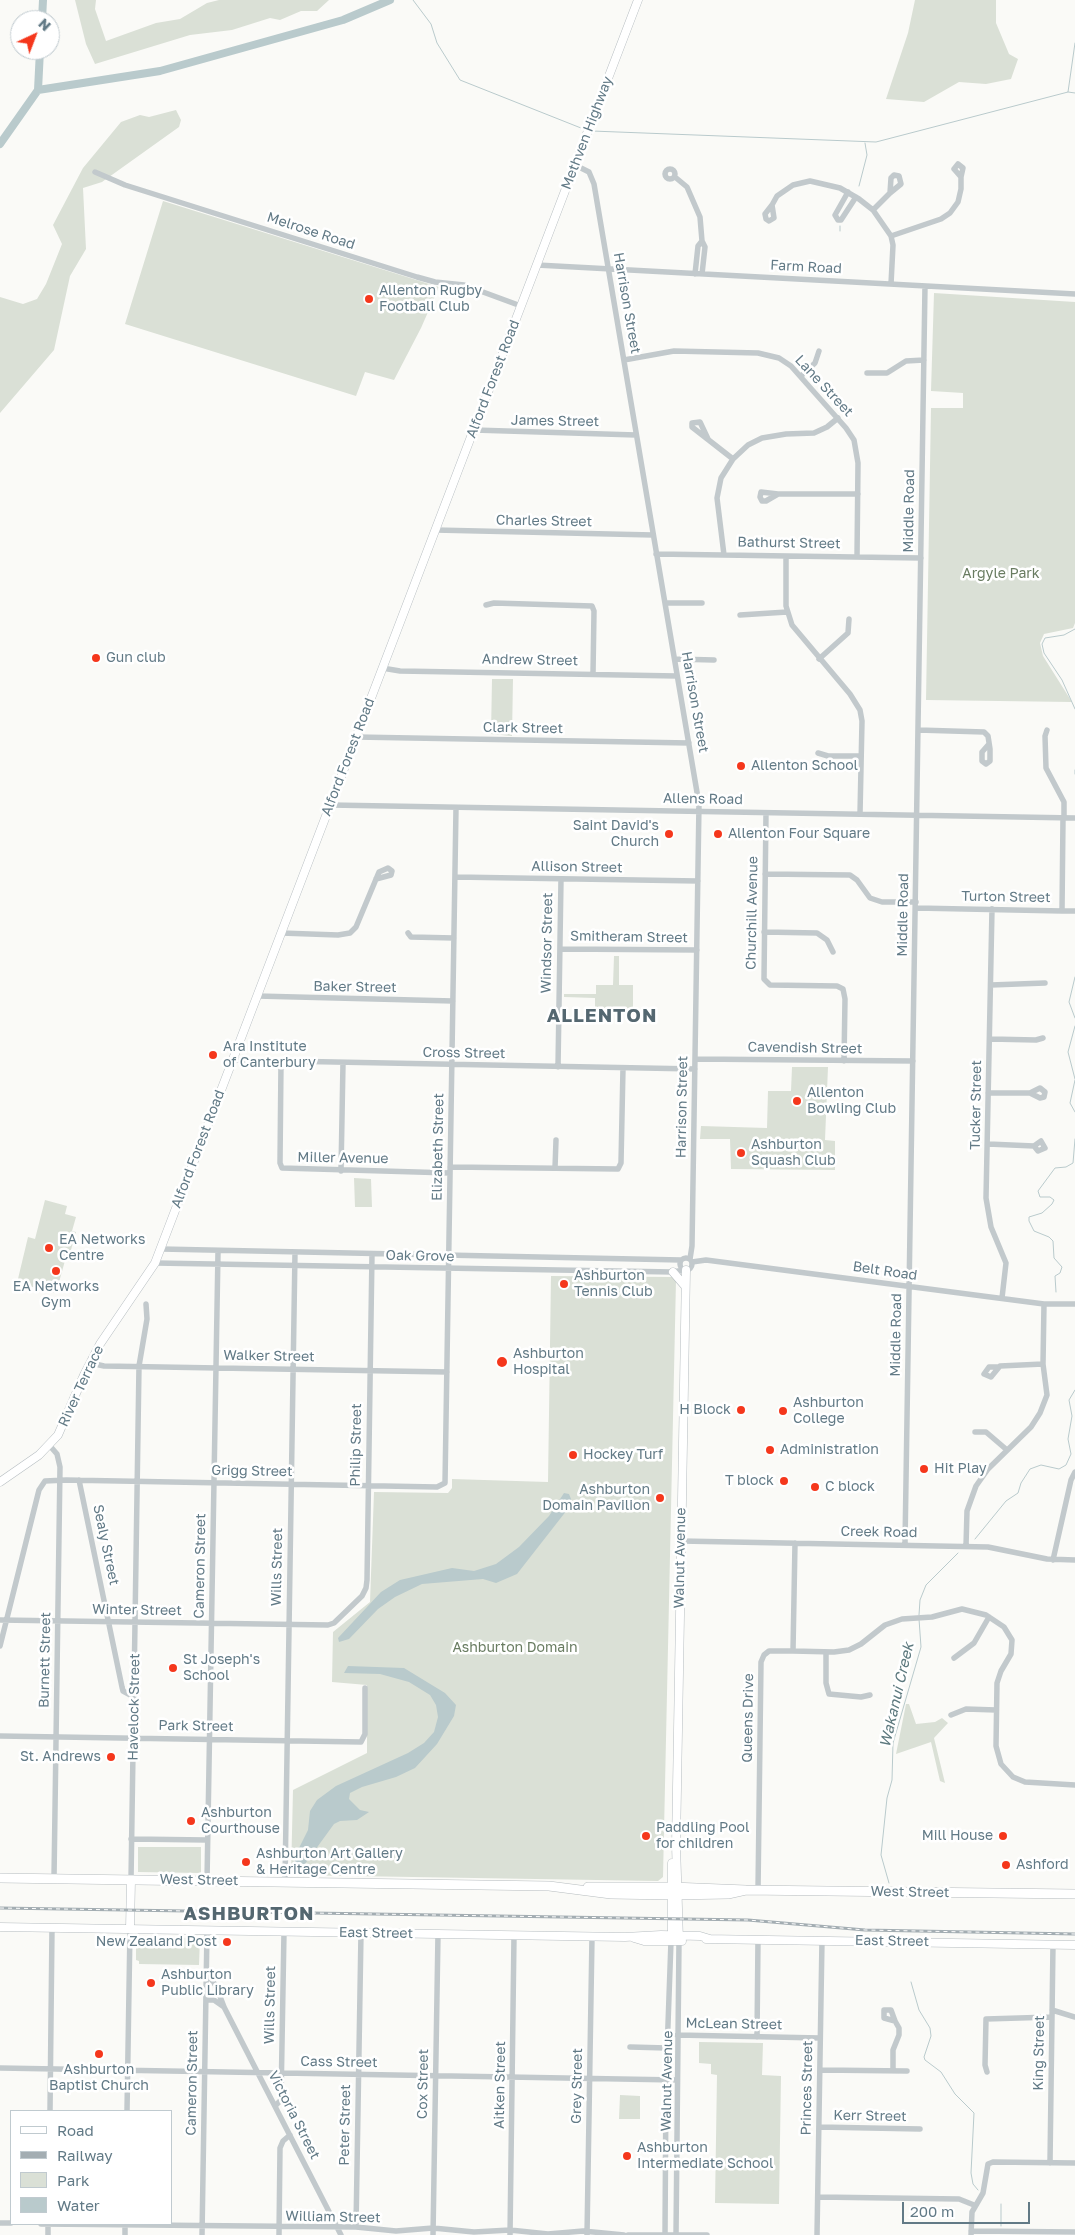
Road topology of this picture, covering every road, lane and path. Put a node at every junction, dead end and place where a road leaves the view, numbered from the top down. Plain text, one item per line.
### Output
1 (638, 0) edge
2 (575, 165) junction
3 (95, 172) dead end
4 (675, 177) dead end
5 (961, 177) dead end
6 (848, 192) junction
7 (890, 193) dead end
8 (856, 196) junction
9 (772, 205) dead end
10 (873, 210) junction
11 (891, 236) junction
12 (702, 240) junction
13 (537, 265) junction
14 (608, 270) junction
15 (695, 274) junction
16 (702, 274) junction
17 (890, 284) junction
18 (926, 286) junction
19 (1075, 294) edge
20 (521, 306) junction
21 (820, 351) dead end
22 (624, 360) junction
23 (924, 360) junction
24 (867, 373) dead end
25 (801, 376) junction
26 (838, 418) junction
27 (474, 430) junction
28 (636, 435) junction
29 (708, 439) dead end
30 (733, 459) junction
31 (778, 494) dead end
32 (858, 494) junction
33 (435, 530) junction
34 (653, 535) junction
35 (656, 554) junction
36 (724, 555) junction
37 (786, 556) junction
38 (857, 557) junction
39 (921, 558) junction
40 (665, 603) junction
41 (702, 604) dead end
42 (486, 605) dead end
43 (787, 612) junction
44 (740, 615) dead end
45 (849, 619) dead end
46 (675, 659) junction
47 (819, 659) junction
48 (714, 660) dead end
49 (382, 668) junction
50 (593, 674) junction
51 (677, 676) junction
52 (918, 730) junction
53 (1048, 730) dead end
54 (356, 737) junction
55 (689, 743) junction
56 (989, 744) dead end
57 (818, 753) dead end
58 (861, 756) junction
59 (330, 805) junction
60 (456, 808) junction
61 (699, 812) junction
62 (766, 813) junction
63 (860, 814) junction
64 (917, 815) junction
65 (1063, 818) junction
66 (1075, 818) edge
67 (765, 874) junction
68 (455, 877) junction
69 (376, 879) dead end
70 (561, 879) junction
71 (698, 881) junction
72 (916, 905) junction
73 (992, 909) junction
74 (1062, 911) junction
75 (1075, 911) edge
76 (764, 932) junction
77 (281, 933) junction
78 (408, 933) dead end
79 (454, 938) junction
80 (560, 949) junction
81 (697, 950) junction
82 (833, 952) dead end
83 (1045, 984) dead end
84 (990, 985) junction
85 (257, 996) junction
86 (453, 1001) junction
87 (1043, 1038) dead end
88 (990, 1039) junction
89 (695, 1059) junction
90 (232, 1060) junction
91 (844, 1061) junction
92 (281, 1062) junction
93 (914, 1062) junction
94 (344, 1063) junction
95 (452, 1065) junction
96 (558, 1067) junction
97 (623, 1068) junction
98 (695, 1069) junction
99 (988, 1093) junction
100 (1030, 1093) dead end
101 (556, 1140) dead end
102 (988, 1144) junction
103 (1034, 1146) dead end
104 (555, 1168) junction
105 (450, 1170) junction
106 (341, 1171) junction
107 (161, 1249) junction
108 (218, 1252) junction
109 (295, 1252) junction
110 (372, 1254) junction
111 (449, 1255) junction
112 (681, 1260) junction
113 (691, 1260) junction
114 (155, 1264) junction
115 (217, 1265) junction
116 (295, 1266) junction
117 (372, 1268) junction
118 (449, 1269) junction
119 (685, 1270) junction
120 (673, 1272) junction
121 (685, 1286) junction
122 (910, 1287) junction
123 (1002, 1298) junction
124 (146, 1304) dead end
125 (1044, 1304) junction
126 (1075, 1304) edge
127 (90, 1362) junction
128 (1043, 1364) junction
129 (139, 1366) junction
130 (998, 1367) dead end
131 (216, 1368) junction
132 (293, 1369) junction
133 (370, 1370) junction
134 (448, 1372) junction
135 (975, 1432) dead end
136 (50, 1446) junction
137 (1008, 1450) junction
138 (1075, 1472) edge
139 (60, 1480) junction
140 (79, 1480) junction
141 (137, 1481) junction
142 (0, 1482) edge
143 (214, 1483) junction
144 (291, 1484) junction
145 (368, 1485) junction
146 (442, 1486) joint
147 (680, 1541) junction
148 (795, 1543) junction
149 (905, 1545) junction
150 (966, 1546) junction
151 (1052, 1560) junction
152 (1075, 1560) edge
153 (989, 1617) junction
154 (3, 1620) edge
155 (58, 1621) junction
156 (109, 1622) junction
157 (135, 1622) junction
158 (334, 1623) joint
159 (212, 1624) junction
160 (289, 1625) junction
161 (0, 1646) edge
162 (793, 1651) junction
163 (826, 1652) junction
164 (954, 1658) dead end
165 (365, 1688) dead end
166 (870, 1695) dead end
167 (134, 1698) junction
168 (996, 1710) junction
169 (950, 1715) dead end
170 (0, 1736) edge
171 (56, 1736) junction
172 (133, 1738) junction
173 (210, 1739) junction
174 (287, 1740) junction
175 (1075, 1785) edge
176 (132, 1839) junction
177 (207, 1840) junction
178 (0, 1878) edge
179 (54, 1878) junction
180 (131, 1880) junction
181 (207, 1881) junction
182 (285, 1881) junction
183 (758, 1890) junction
184 (675, 1891) junction
185 (1075, 1894) edge
186 (0, 1927) edge
187 (52, 1928) junction
188 (130, 1929) junction
189 (207, 1931) junction
190 (284, 1932) junction
191 (361, 1933) junction
192 (438, 1934) junction
193 (514, 1936) junction
194 (592, 1937) junction
195 (675, 1938) junction
196 (758, 1939) junction
197 (822, 1940) junction
198 (1053, 1944) junction
199 (1075, 1944) edge
200 (206, 1972) junction
201 (668, 1988) junction
202 (680, 1988) junction
203 (219, 1992) junction
204 (206, 2000) junction
205 (214, 2000) junction
206 (224, 2007) junction
207 (1052, 2014) junction
208 (1075, 2017) edge
209 (895, 2021) dead end
210 (677, 2035) junction
211 (756, 2037) junction
212 (820, 2038) junction
213 (630, 2047) dead end
214 (667, 2048) junction
215 (0, 2068) edge
216 (50, 2069) junction
217 (820, 2070) junction
218 (128, 2071) junction
219 (893, 2071) junction
220 (907, 2071) dead end
221 (205, 2072) junction
222 (986, 2072) dead end
223 (258, 2073) junction
224 (282, 2074) junction
225 (358, 2075) junction
226 (435, 2076) junction
227 (512, 2077) junction
228 (589, 2079) junction
229 (666, 2080) junction
230 (677, 2080) junction
231 (275, 2106) junction
232 (50, 2110) edge
233 (127, 2110) edge
234 (819, 2128) junction
235 (920, 2129) dead end
236 (290, 2135) junction
237 (1050, 2162) junction
238 (1075, 2163) edge
239 (818, 2198) junction
240 (974, 2205) junction
241 (164, 2225) edge
242 (202, 2226) junction
243 (356, 2227) junction
244 (279, 2228) junction
245 (338, 2228) junction
246 (433, 2232) edge
247 (510, 2232) edge
248 (1075, 2232) edge
249 (587, 2233) edge
250 (970, 2233) edge
251 (1036, 2233) edge
252 (665, 2234) edge
253 (202, 2235) edge
254 (279, 2235) edge
255 (341, 2235) edge
256 (624, 2235) edge
257 (628, 2235) edge
258 (676, 2235) edge
259 (707, 2235) edge
260 (817, 2235) edge

1 - 2 main road, Methven Highway
2 - 13 main road, Methven Highway
2 - 14 street, Harrison Street
3 - 20 street, Melrose Road
4 - 12 street
5 - 11 street
6 - 8 street
6 - 8 street
6 - 9 street
7 - 10 street
8 - 10 street
10 - 11 street
11 - 17 street
12 - 15 street
12 - 16 street
13 - 14 street, Farm Road
13 - 20 main road, Alford Forest Road
14 - 15 street, Farm Road
14 - 22 street, Harrison Street
15 - 16 street, Farm Road
16 - 17 street, Farm Road
17 - 18 street, Farm Road
18 - 19 street, Farm Road
18 - 23 street, Middle Road
20 - 27 main road, Alford Forest Road
21 - 25 street
22 - 25 street, Lane Street
22 - 28 street, Harrison Street
23 - 24 street
23 - 39 street, Middle Road
25 - 26 street, Lane Street
26 - 30 street
26 - 32 street, Lane Street
27 - 28 street, James Street
27 - 33 main road, Alford Forest Road
28 - 34 street, Harrison Street
29 - 30 street
30 - 36 street
31 - 32 street
32 - 38 street, Lane Street
33 - 34 street, Charles Street
33 - 49 main road, Alford Forest Road
34 - 35 street, Harrison Street
35 - 36 street, Bathurst Street
35 - 40 street, Harrison Street
36 - 37 street, Bathurst Street
37 - 38 street, Bathurst Street
37 - 43 street
38 - 39 street, Bathurst Street
39 - 52 street, Middle Road
40 - 41 street
40 - 46 street, Harrison Street
42 - 50 street
43 - 44 street
43 - 47 street
45 - 47 street
46 - 48 street
46 - 51 street, Harrison Street
47 - 58 street
49 - 50 street, Andrew Street
49 - 54 main road, Alford Forest Road
50 - 51 street, Andrew Street
51 - 55 street, Harrison Street
52 - 56 street
52 - 64 street, Middle Road
53 - 65 street, Turton Street
54 - 55 street, Clark Street
54 - 59 main road, Alford Forest Road
55 - 61 street, Harrison Street
57 - 58 street
58 - 63 street
59 - 60 street, Allens Road
59 - 77 main road, Alford Forest Road
60 - 61 street, Allens Road
60 - 68 street, Elizabeth Street
61 - 62 street, Allens Road
61 - 71 street, Harrison Street
62 - 63 street, Allens Road
62 - 67 street, Churchill Avenue
63 - 64 street, Allens Road
64 - 65 street, Allens Road
64 - 72 street, Middle Road
65 - 66 street, Allens Road
65 - 74 street, Turton Street
67 - 72 street, Turton Street
67 - 76 street, Churchill Avenue
68 - 70 street, Allison Street
68 - 79 street, Elizabeth Street
69 - 77 street
70 - 71 street, Allison Street
70 - 80 street, Windsor Street
71 - 81 street, Harrison Street
72 - 73 street, Turton Street
72 - 93 street, Middle Road
73 - 74 street, Turton Street
73 - 84 street, Tucker Street
74 - 75 street
76 - 82 street
76 - 91 street, Churchill Avenue
77 - 85 main road, Alford Forest Road
78 - 79 street
79 - 86 street, Elizabeth Street
80 - 81 street, Smitheram Street
80 - 96 street, Windsor Street
81 - 89 street, Harrison Street
83 - 84 street
84 - 88 street, Tucker Street
85 - 86 street, Baker Street
85 - 90 main road, Alford Forest Road
86 - 95 street, Elizabeth Street
87 - 88 street
88 - 99 street, Tucker Street
89 - 91 street, Cavendish Street
89 - 98 street, Harrison Street
90 - 92 street, Cross Street
90 - 107 main road, Alford Forest Road
91 - 93 street, Cavendish Street
92 - 94 street, Cross Street
92 - 106 street, Miller Avenue
93 - 122 street, Middle Road
94 - 95 street, Cross Street
94 - 106 street
95 - 96 street, Cross Street
95 - 105 street, Elizabeth Street
96 - 97 street, Cross Street
97 - 98 street, Cross Street
97 - 104 street, Miller Avenue
98 - 113 street, Harrison Street
99 - 100 street
99 - 102 street, Tucker Street
101 - 104 street
102 - 103 street
102 - 123 street, Tucker Street
104 - 105 street, Miller Avenue
105 - 106 street, Miller Avenue
105 - 111 street, Elizabeth Street
107 - 108 street, Oak Grove
107 - 114 main road, River Terrace
108 - 109 street, Oak Grove
108 - 115 street, Cameron Street
109 - 110 street, Oak Grove
109 - 116 street, Wills Street
110 - 111 street, Oak Grove
110 - 117 street, Philip Street
111 - 112 street, Oak Grove
111 - 118 street, Elizabeth Street
112 - 113 street
112 - 119 street
113 - 119 street
113 - 122 street, Belt Road
114 - 115 street, Oak Grove
114 - 127 main road, River Terrace
115 - 116 street, Oak Grove
115 - 131 street, Cameron Street
116 - 117 street, Oak Grove
116 - 132 street, Wills Street
117 - 118 street, Oak Grove
117 - 133 street, Philip Street
118 - 120 street, Oak Grove
118 - 134 street, Elizabeth Street
119 - 120 street, Oak Grove
119 - 121 main road, Walnut Avenue
120 - 121 main road
121 - 147 main road, Walnut Avenue
122 - 123 street, Belt Road
122 - 149 street, Middle Road
123 - 125 street, Belt Road
124 - 129 street, Havelock Street
125 - 126 street, Belt Road
125 - 128 street
127 - 129 street, Walker Street
127 - 136 main road, River Terrace
128 - 130 street
128 - 137 street
129 - 131 street, Walker Street
129 - 141 street, Havelock Street
131 - 132 street, Walker Street
131 - 143 street, Cameron Street
132 - 133 street, Walker Street
132 - 144 street, Wills Street
133 - 134 street, Walker Street
133 - 145 street, Philip Street
134 - 146 street, Elizabeth Street
135 - 137 street
136 - 139 street, Burnett Street
136 - 142 main road, River Terrace
137 - 150 street
138 - 151 street
139 - 140 street, Grigg Street
139 - 154 street
139 - 155 street, Burnett Street
140 - 141 street, Grigg Street
140 - 156 street, Sealy Street
141 - 143 street, Grigg Street
141 - 157 street, Havelock Street
143 - 144 street, Grigg Street
143 - 159 street, Cameron Street
144 - 145 street, Grigg Street
144 - 160 street, Wills Street
145 - 146 street, Grigg Street
145 - 158 street, Philip Street
147 - 148 street, Creek Road
147 - 184 main road, Walnut Avenue
148 - 149 street, Creek Road
148 - 162 street
149 - 150 street, Creek Road
150 - 151 street, Creek Road
151 - 152 street, Creek Road
153 - 163 street, Queens Drive
153 - 164 street
153 - 168 street
154 - 155 street, Winter Street
154 - 161 street
155 - 156 street, Winter Street
155 - 171 street, Burnett Street
156 - 157 street, Winter Street
156 - 167 street, Sealy Street
157 - 159 street, Winter Street
157 - 167 street, Havelock Street
158 - 160 street, Winter Street
159 - 160 street, Winter Street
159 - 173 street, Cameron Street
160 - 174 street, Wills Street
162 - 163 street, Queens Drive
162 - 183 street, Queens Drive
163 - 166 street
165 - 174 street, Park Street
167 - 172 street, Havelock Street
168 - 169 street
168 - 175 street
170 - 171 street, Park Street
171 - 172 street, Park Street
171 - 179 street, Burnett Street
172 - 173 street, Park Street
172 - 176 street, Havelock Street
173 - 174 street, Park Street
173 - 177 street, Cameron Street
174 - 182 street, Wills Street
176 - 177 street
176 - 180 street, Havelock Street
177 - 181 street, Cameron Street
178 - 179 highway, West Street
179 - 180 highway, West Street
180 - 181 highway, West Street
180 - 188 main road, Havelock Street
181 - 182 highway, West Street
182 - 184 highway, West Street
183 - 184 highway, West Street
183 - 185 highway, West Street
184 - 195 main road, Walnut Avenue
186 - 187 main road, East Street
187 - 188 main road, East Street
187 - 216 street
188 - 189 main road, East Street
188 - 218 street, Havelock Street
189 - 190 main road, East Street
189 - 200 street, Cameron Street
190 - 191 main road, East Street
190 - 224 street, Wills Street
191 - 192 main road, East Street
191 - 225 street, Peter Street
192 - 193 main road, East Street
192 - 226 street, Cox Street
193 - 194 main road, East Street
193 - 227 street, Aitken Street
194 - 195 main road, East Street
194 - 228 street, Grey Street
195 - 196 main road, East Street
195 - 201 street, Walnut Avenue
195 - 202 street, Walnut Avenue
196 - 197 main road, East Street
196 - 211 street
197 - 198 main road, East Street
197 - 212 street, Princes Street
198 - 199 main road, East Street
198 - 207 street, King Street
200 - 203 street, Victoria Street
200 - 204 street, Cameron Street
201 - 202 street
201 - 214 street, Walnut Avenue
202 - 210 street, Walnut Avenue
203 - 205 street
203 - 206 street, Victoria Street
204 - 205 street
204 - 221 street, Cameron Street
205 - 206 street, Victoria Street
206 - 223 street, Victoria Street
207 - 208 street
207 - 222 street
207 - 237 street, King Street
209 - 219 street
210 - 211 street, McLean Street
210 - 230 street, Walnut Avenue
211 - 212 street, McLean Street
212 - 217 street, Princes Street
213 - 214 street
214 - 229 street, Walnut Avenue
215 - 216 street, Cass Street
216 - 218 street, Cass Street
216 - 232 street
217 - 219 street
217 - 234 street, Princes Street
218 - 221 street, Cass Street
218 - 233 street, Havelock Street
219 - 220 street
221 - 223 street, Cass Street
221 - 242 street, Cameron Street
223 - 224 street, Cass Street
223 - 231 street, Victoria Street
224 - 225 street, Cass Street
224 - 231 street, Wills Street
225 - 226 street, Cass Street
225 - 243 street, Peter Street
226 - 227 street, Cass Street
226 - 246 street, Cox Street
227 - 228 street, Cass Street
227 - 247 street, Aitken Street
228 - 229 street, Cass Street
228 - 249 street, Grey Street
229 - 230 street, Cass Street
229 - 252 street, Walnut Avenue
230 - 258 street, Walnut Avenue
231 - 236 street, Victoria Street
234 - 235 street, Kerr Street
234 - 239 street, Princes Street
236 - 244 street
236 - 245 street, Victoria Street
237 - 238 street
237 - 240 street
239 - 240 street
239 - 260 street, Princes Street
240 - 250 street
241 - 242 street, William Street
242 - 244 street, William Street
242 - 253 street, Cameron Street
243 - 245 street, William Street
243 - 246 street, William Street
244 - 245 street, William Street
244 - 254 street
245 - 255 street, Victoria Street
246 - 247 street, William Street
247 - 249 street, William Street
248 - 251 street
249 - 256 street, William Street
250 - 251 street
252 - 257 street
252 - 258 street
258 - 259 street

